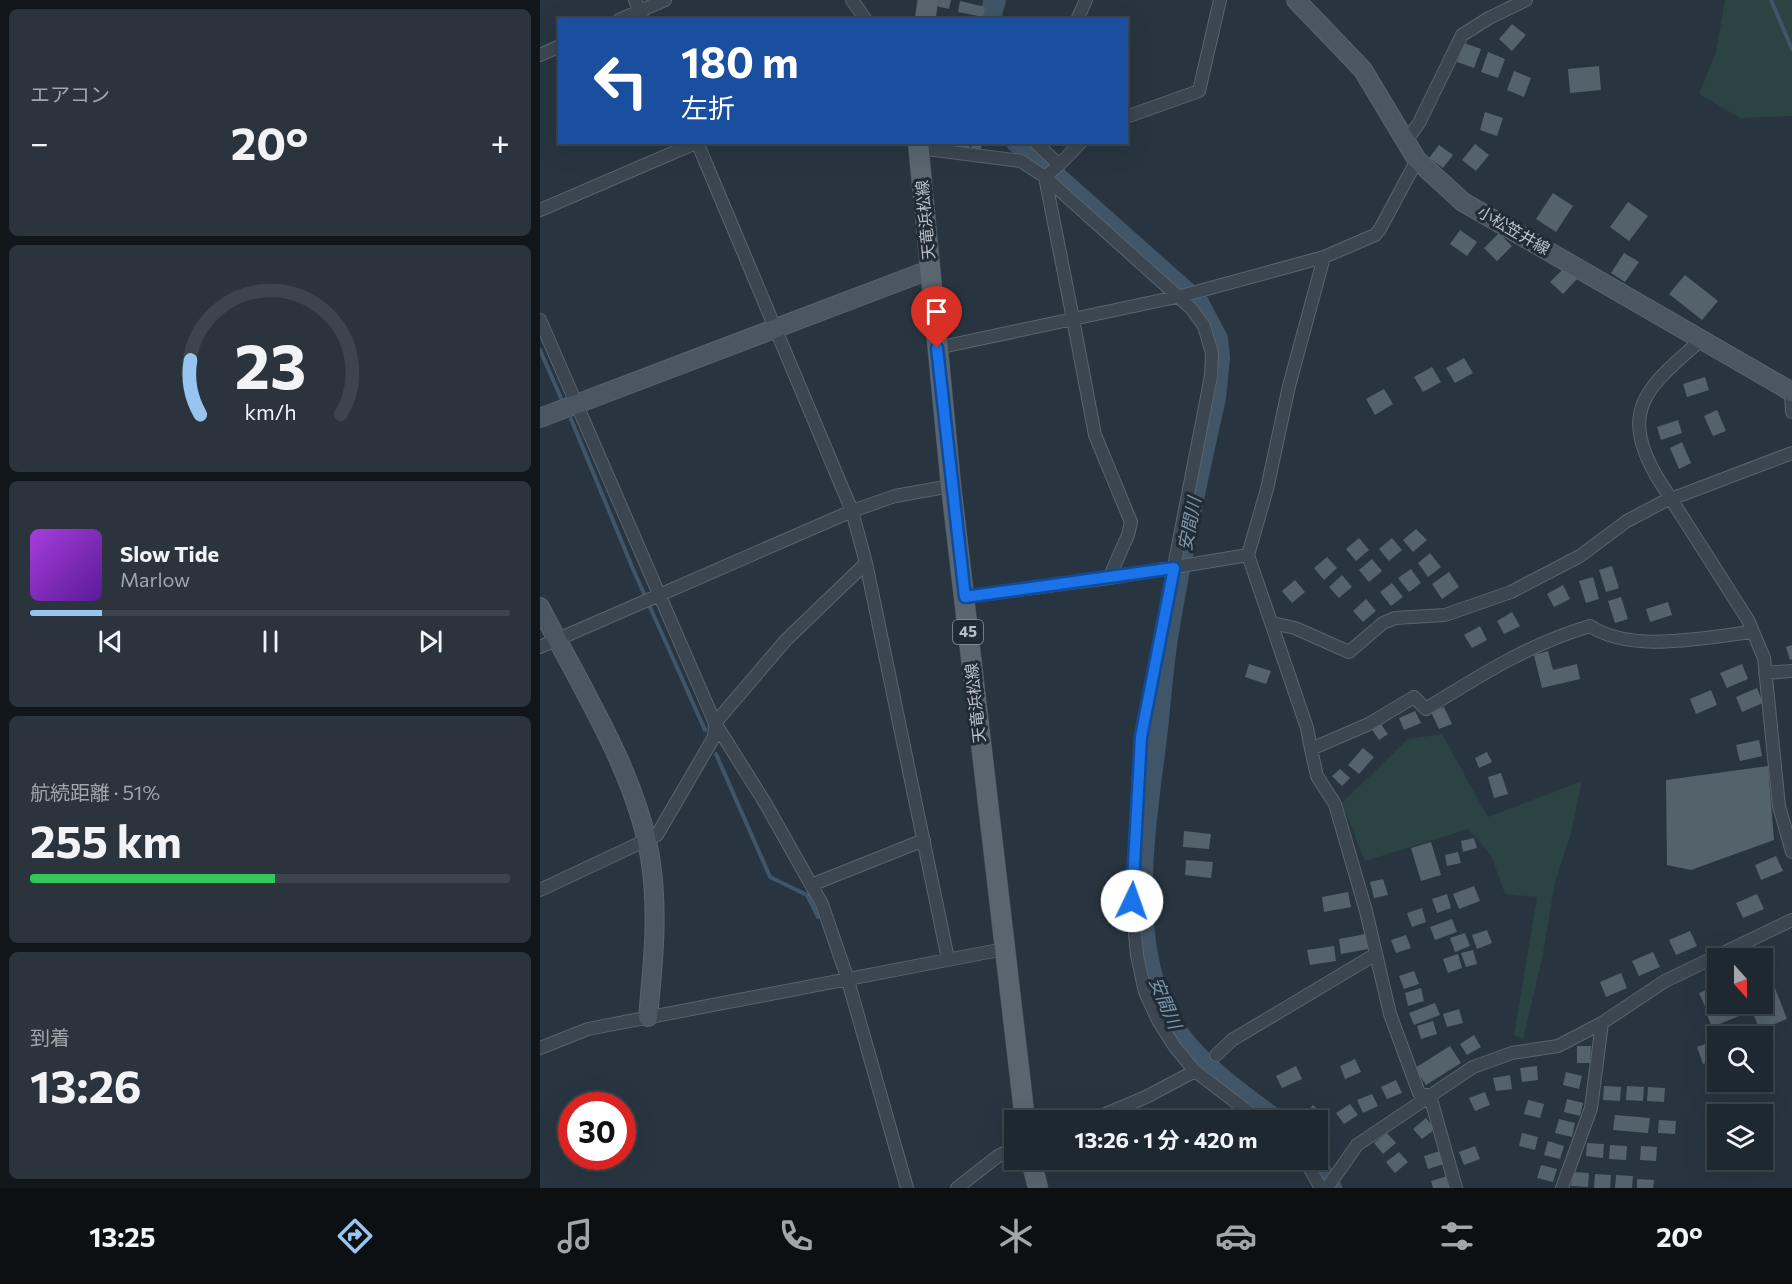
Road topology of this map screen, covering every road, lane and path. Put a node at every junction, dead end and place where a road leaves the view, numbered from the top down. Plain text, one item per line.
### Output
1 (665, 0) edge
2 (852, 0) edge
3 (928, 0) edge
4 (1086, 0) edge
5 (1220, 0) edge
6 (1296, 0) edge
7 (1527, 0) edge
8 (639, 10) edge
9 (623, 18) edge
10 (865, 18) edge
11 (925, 18) edge
12 (1078, 18) edge
13 (558, 47) edge
14 (540, 55) edge
15 (1128, 116) edge
16 (1406, 141) junction
17 (696, 144) edge
18 (698, 144) edge
19 (1036, 144) edge
20 (1079, 144) edge
21 (918, 145) edge
22 (1417, 160) junction
23 (1051, 172) junction
24 (540, 210) edge
25 (1324, 257) junction
26 (929, 270) junction
27 (1186, 295) junction
28 (1072, 319) junction
29 (540, 320) edge
30 (775, 327) junction
31 (1702, 339) junction
32 (937, 348) junction
33 (1792, 392) edge
34 (577, 405) junction
35 (1792, 412) edge
36 (540, 418) edge
37 (1792, 453) edge
38 (951, 486) junction
39 (1673, 501) junction
40 (852, 511) junction
41 (1248, 555) junction
42 (866, 564) junction
43 (1179, 567) junction
44 (1109, 578) junction
45 (656, 596) junction
46 (965, 597) junction
47 (540, 607) edge
48 (1272, 623) junction
49 (1753, 632) junction
50 (548, 643) edge
51 (1792, 671) edge
52 (1765, 673) junction
53 (715, 723) junction
54 (1311, 749) junction
55 (646, 840) junction
56 (924, 840) junction
57 (1792, 852) edge
58 (811, 885) junction
59 (540, 890) edge
60 (1792, 920) edge
61 (1004, 949) junction
62 (1376, 954) junction
63 (948, 958) junction
64 (847, 977) junction
65 (648, 1017) junction
66 (1602, 1023) junction
67 (540, 1048) edge
68 (1216, 1055) dead end
69 (1195, 1071) junction
70 (1430, 1096) junction
71 (1023, 1110) edge
72 (1115, 1110) edge
73 (1246, 1110) edge
74 (1004, 1153) edge
75 (1034, 1170) edge
76 (1311, 1170) edge
77 (907, 1188) edge
78 (957, 1188) edge
79 (1038, 1188) edge
80 (1321, 1188) edge
81 (1327, 1188) edge
82 (1455, 1188) edge
83 (1562, 1188) edge

1 - 8 street
2 - 10 street
3 - 11 main road
4 - 12 street
5 - 15 street
6 - 16 street, 小松笠井線
7 - 16 street
8 - 9 street
13 - 14 street
16 - 22 street, 小松笠井線
17 - 24 street
18 - 30 street
19 - 23 street
20 - 23 street
21 - 23 street
21 - 26 main road, 天竜浜松線 / 45
22 - 25 street
22 - 31 street, 小松笠井線
23 - 27 street
23 - 28 street
25 - 27 street
25 - 41 street
26 - 30 street
26 - 32 main road, 天竜浜松線 / 45
27 - 28 street
27 - 43 street
28 - 32 street
28 - 44 street
29 - 34 street
30 - 34 street
30 - 40 street
31 - 33 street, 小松笠井線
31 - 39 street
32 - 38 main road, 天竜浜松線 / 45
33 - 35 street
34 - 36 street
34 - 45 street
37 - 39 street
38 - 40 street
38 - 46 main road, 天竜浜松線 / 45
39 - 48 street
39 - 49 street
40 - 42 street
40 - 45 street
41 - 43 street
41 - 48 street
42 - 53 street
42 - 56 street
43 - 44 street
43 - 69 street
44 - 46 street
45 - 50 street
45 - 53 street
46 - 61 main road, 天竜浜松線 / 45
47 - 50 street
48 - 54 street
49 - 52 street
49 - 54 street
50 - 55 street
51 - 52 street
52 - 57 street
53 - 55 street
53 - 58 street
54 - 62 street
55 - 59 street
55 - 65 street
56 - 58 street
56 - 63 street
58 - 64 street
60 - 66 street
61 - 63 street
61 - 71 main road, 天竜浜松線 / 45
62 - 68 street
62 - 70 street
63 - 64 street
64 - 65 street
64 - 77 street
65 - 67 street
66 - 70 street
66 - 83 street
69 - 72 street
69 - 73 street
70 - 81 street
70 - 82 street
74 - 78 street
75 - 79 main road
76 - 80 street

